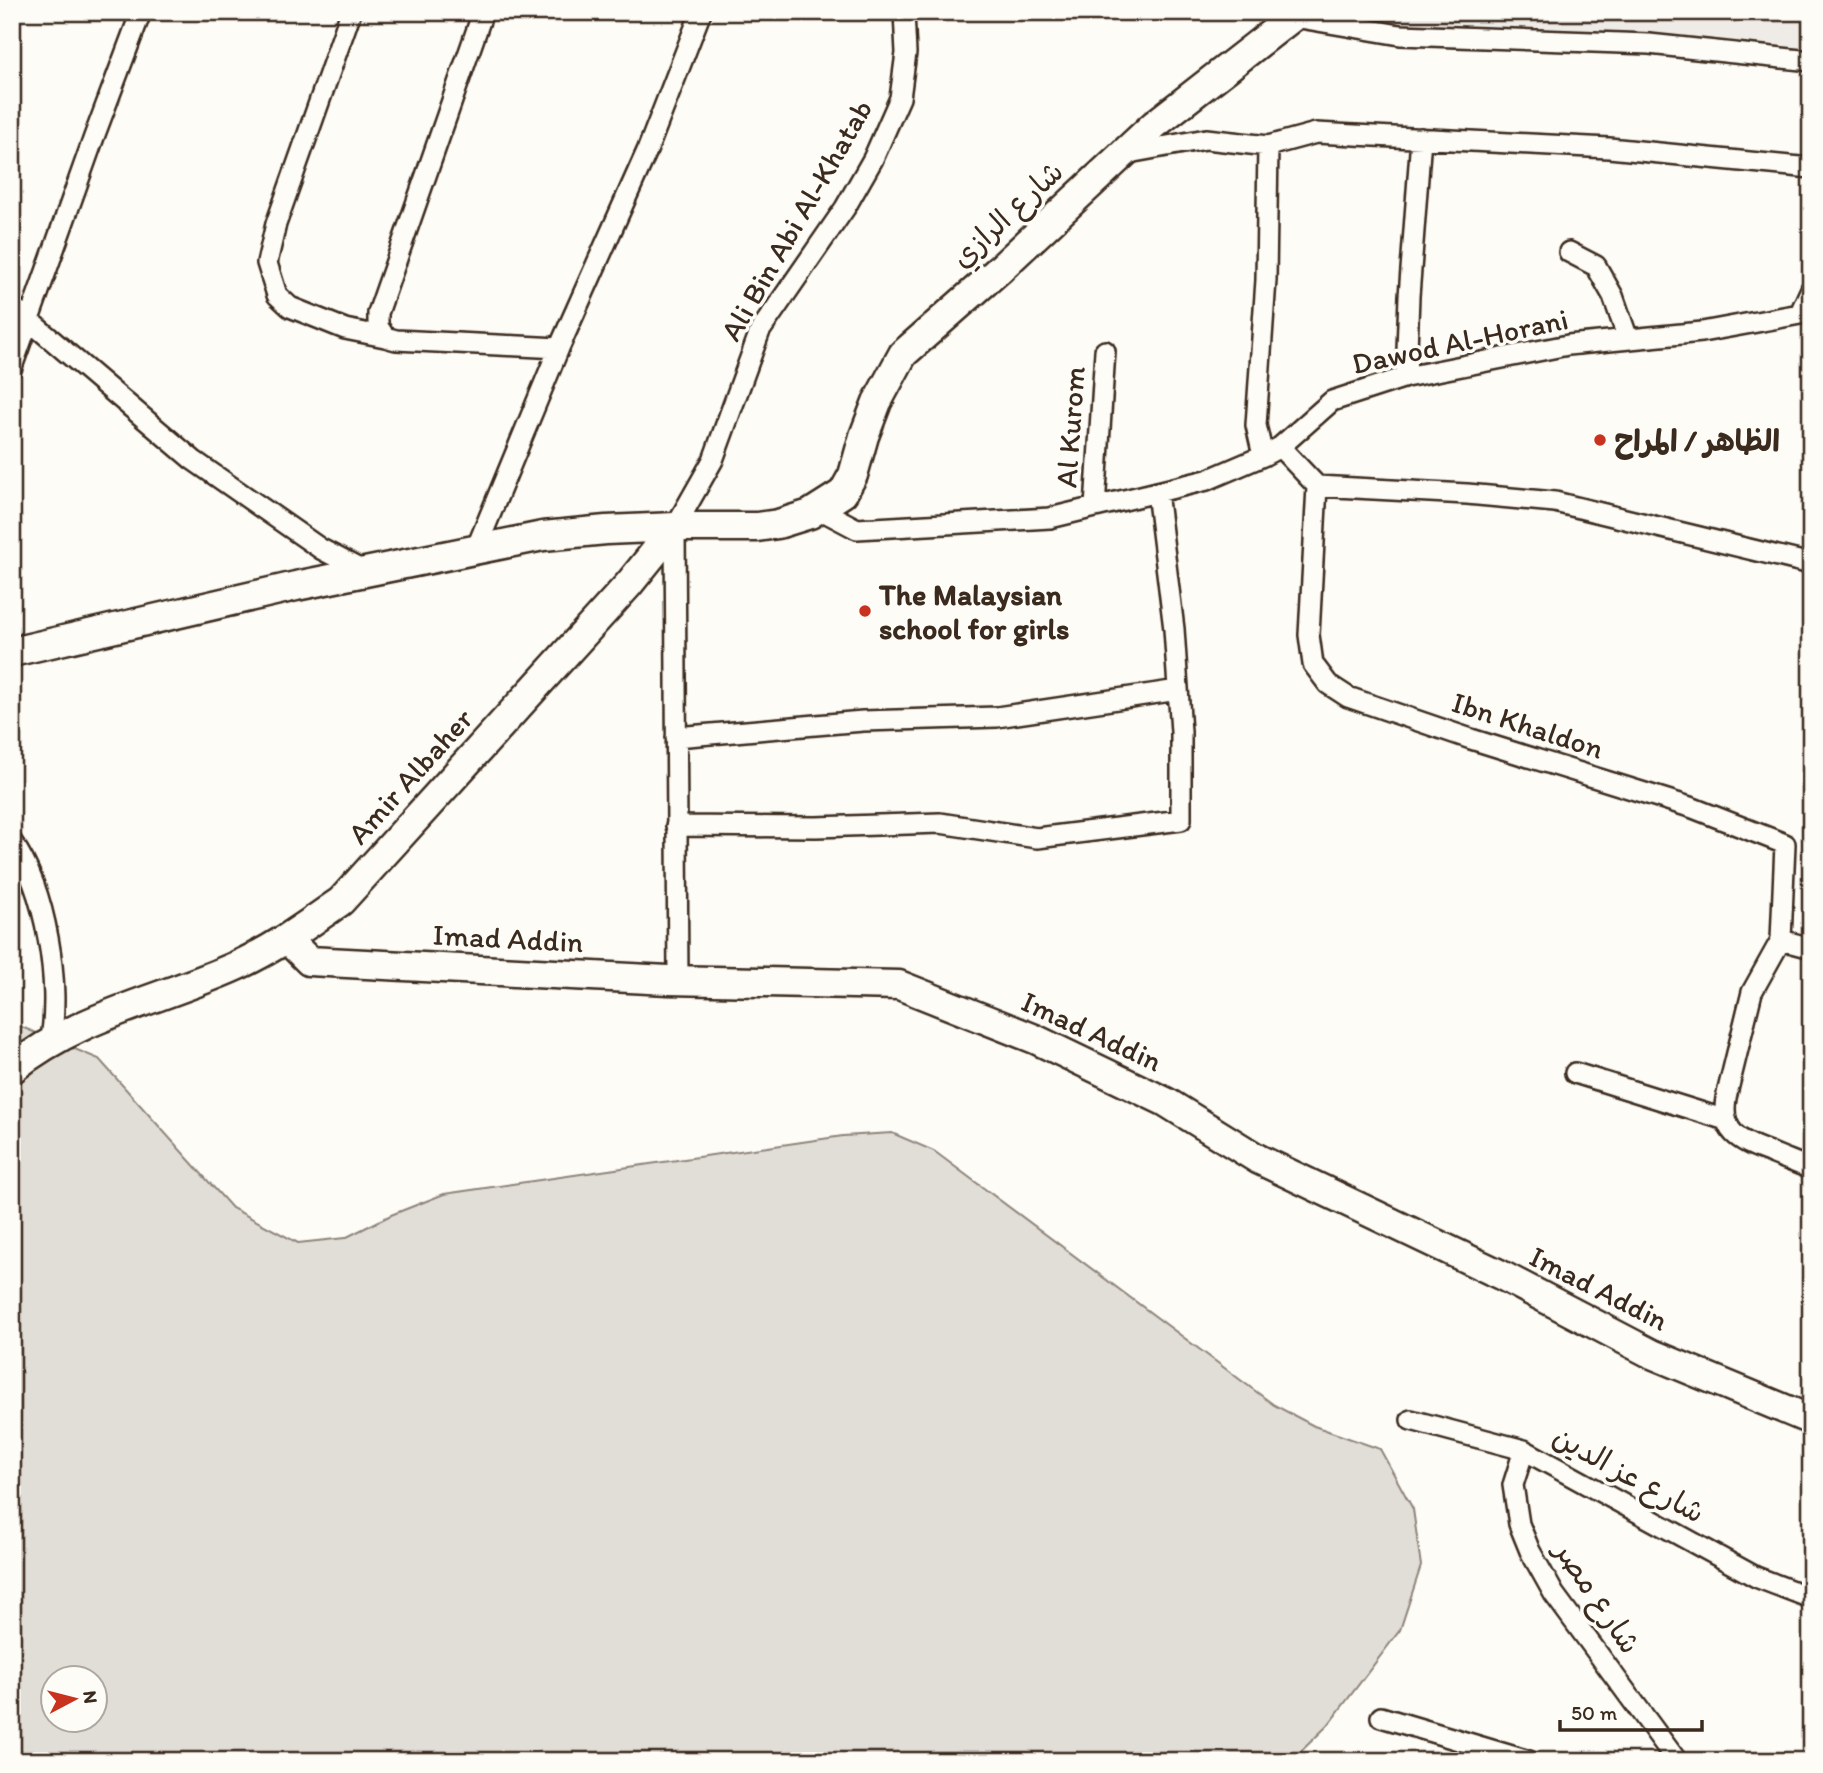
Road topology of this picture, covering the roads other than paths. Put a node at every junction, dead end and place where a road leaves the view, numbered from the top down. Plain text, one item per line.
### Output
1 (141, 12) edge
2 (351, 12) edge
3 (483, 12) edge
4 (701, 12) edge
5 (904, 12) edge
6 (1296, 14) edge
7 (1811, 61) edge
8 (1421, 138) junction
9 (1268, 146) junction
10 (1122, 154) junction
11 (1811, 168) edge
12 (1569, 252) dead end
13 (1811, 289) edge
14 (12, 306) edge
15 (1805, 312) edge
16 (30, 320) junction
17 (385, 337) junction
18 (1628, 339) junction
19 (559, 348) junction
20 (1105, 351) dead end
21 (12, 368) edge
22 (1406, 377) junction
23 (1271, 452) junction
24 (1317, 486) junction
25 (1157, 492) junction
26 (1095, 507) junction
27 (819, 509) junction
28 (676, 527) junction
29 (476, 549) junction
30 (1811, 564) edge
31 (365, 572) junction
32 (12, 652) edge
33 (1178, 690) junction
34 (676, 737) junction
35 (676, 825) junction
36 (12, 842) edge
37 (287, 939) junction
38 (1782, 940) junction
39 (1811, 948) edge
40 (678, 980) junction
41 (50, 1043) junction
42 (12, 1069) edge
43 (1574, 1073) dead end
44 (1726, 1121) junction
45 (1811, 1169) edge
46 (1411, 1420) dead end
47 (1811, 1420) edge
48 (1524, 1450) junction
49 (1811, 1598) edge
50 (1381, 1717) dead end
51 (1529, 1761) edge
52 (1677, 1761) edge

1 - 16 street
2 - 17 street
3 - 17 street
4 - 19 street
5 - 28 street, Ali Bin Abi Al-Khatab
6 - 7 street
6 - 10 street, شارع الرازي
8 - 9 street
8 - 11 street
8 - 22 street
9 - 10 street
9 - 23 street
10 - 27 street, شارع الرازي
12 - 18 street
13 - 15 street
14 - 16 street
15 - 18 street, Dawod Al-Horani
16 - 21 street
16 - 31 street
17 - 19 street
18 - 22 street, Dawod Al-Horani
19 - 29 street
20 - 26 street, Al Kurom
22 - 23 street, Dawod Al-Horani
23 - 24 street
23 - 25 street, Dawod Al-Horani
24 - 30 street
24 - 38 street, Ibn Khaldon
25 - 26 street, Dawod Al-Horani
25 - 33 street
26 - 27 street, Dawod Al-Horani
27 - 28 street
28 - 29 street
28 - 34 street
28 - 37 street, Amir Albaher
29 - 31 street
31 - 32 street
33 - 34 street
33 - 35 street
34 - 35 street
35 - 40 street
36 - 41 street
37 - 40 street, Imad Addin
37 - 41 street, Amir Albaher
38 - 39 street
38 - 44 street
40 - 47 street, Imad Addin
41 - 42 street, Amir Albaher
43 - 44 street
44 - 45 street
46 - 48 street, شارع عز الدين
48 - 49 street, شارع عز الدين
48 - 52 street, شارع مصر
50 - 51 street

